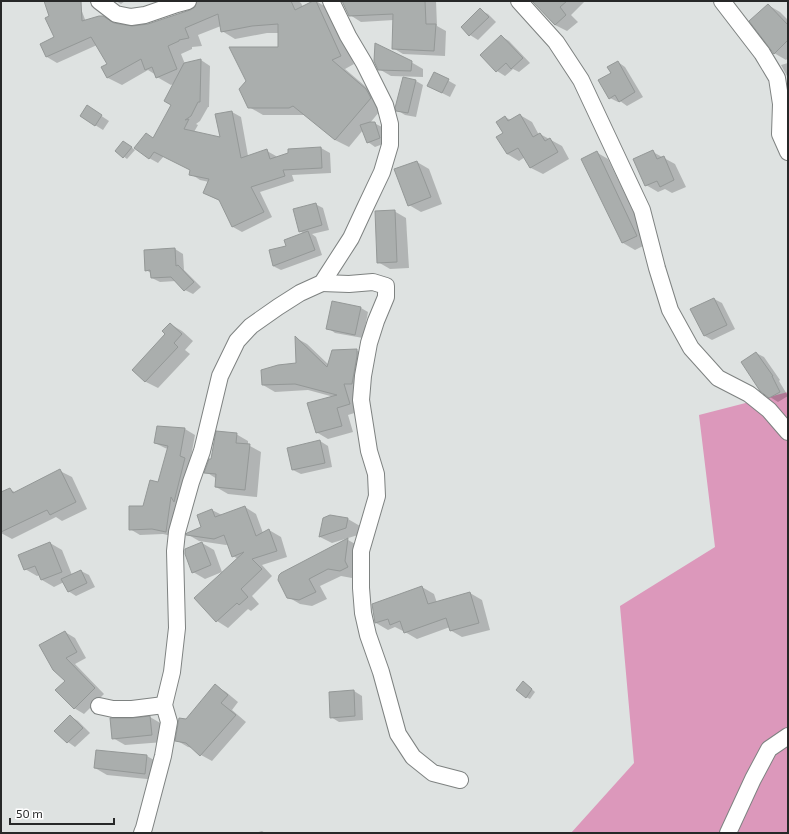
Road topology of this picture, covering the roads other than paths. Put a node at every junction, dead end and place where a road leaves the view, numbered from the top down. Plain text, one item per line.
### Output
1 (99, 1) edge
2 (188, 1) edge
3 (331, 1) edge
4 (519, 1) edge
5 (722, 1) edge
6 (788, 152) edge
7 (322, 283) junction
8 (788, 432) edge
9 (164, 705) junction
10 (99, 706) dead end
11 (788, 736) edge
12 (460, 780) dead end
13 (142, 833) edge
14 (728, 833) edge

1 - 2 street
3 - 7 street
4 - 8 street
5 - 6 street
7 - 9 street
7 - 12 street
9 - 10 street
9 - 13 street
11 - 14 street

